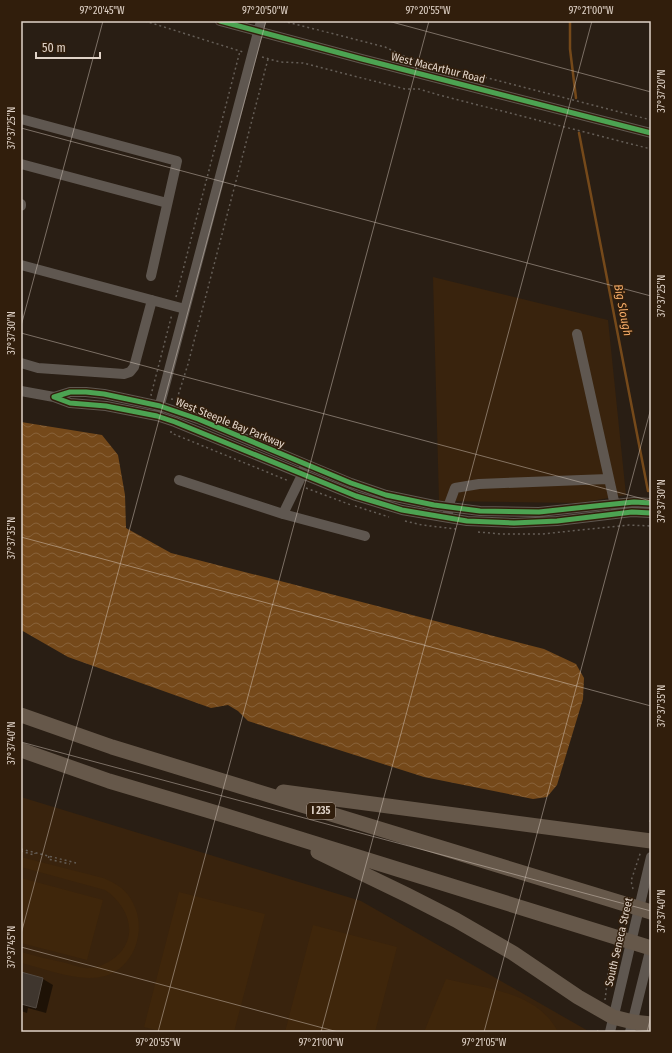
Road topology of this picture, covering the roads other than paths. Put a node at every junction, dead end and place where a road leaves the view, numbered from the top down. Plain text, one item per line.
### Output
1 (220, 21) edge
2 (260, 26) edge
3 (21, 119) edge
4 (651, 133) edge
5 (21, 164) edge
6 (167, 203) junction
7 (21, 265) edge
8 (151, 276) dead end
9 (152, 300) junction
10 (185, 309) junction
11 (576, 334) dead end
12 (21, 363) edge
13 (21, 391) edge
14 (160, 406) junction
15 (176, 417) junction
16 (305, 464) junction
17 (302, 475) junction
18 (608, 478) junction
19 (179, 480) dead end
20 (651, 503) edge
21 (614, 504) junction
22 (448, 507) junction
23 (651, 513) edge
24 (283, 514) junction
25 (617, 514) junction
26 (448, 518) junction
27 (365, 536) dead end
28 (21, 715) edge
29 (21, 750) edge
30 (239, 786) junction
31 (269, 829) junction
32 (651, 841) edge
33 (651, 857) edge
34 (651, 912) edge
35 (651, 947) edge
36 (651, 1024) edge
37 (612, 1025) edge
38 (632, 1027) edge

1 - 2 street, West MacArthur Road
2 - 4 street, West MacArthur Road
2 - 10 street
3 - 6 street
5 - 6 street
6 - 8 street
7 - 9 street
9 - 10 street
9 - 12 street
10 - 14 street
11 - 18 street
13 - 14 street, West Steeple Bay Parkway
14 - 15 street, West Steeple Bay Parkway
15 - 16 street, West Steeple Bay Parkway
15 - 17 street, West Steeple Bay Parkway
16 - 17 street
16 - 22 street, West Steeple Bay Parkway
17 - 24 street
17 - 26 street, West Steeple Bay Parkway
18 - 21 street
18 - 22 street
19 - 24 street
20 - 21 street, West Steeple Bay Parkway
21 - 22 street, West Steeple Bay Parkway
21 - 25 street
22 - 26 street
23 - 25 street, West Steeple Bay Parkway
24 - 27 street
25 - 26 street, West Steeple Bay Parkway
28 - 30 highway, I 235
29 - 31 highway
30 - 32 highway
30 - 34 highway, I 235
31 - 35 highway
31 - 37 highway
33 - 37 street, South Seneca Street
35 - 38 street
36 - 38 highway
37 - 38 highway

